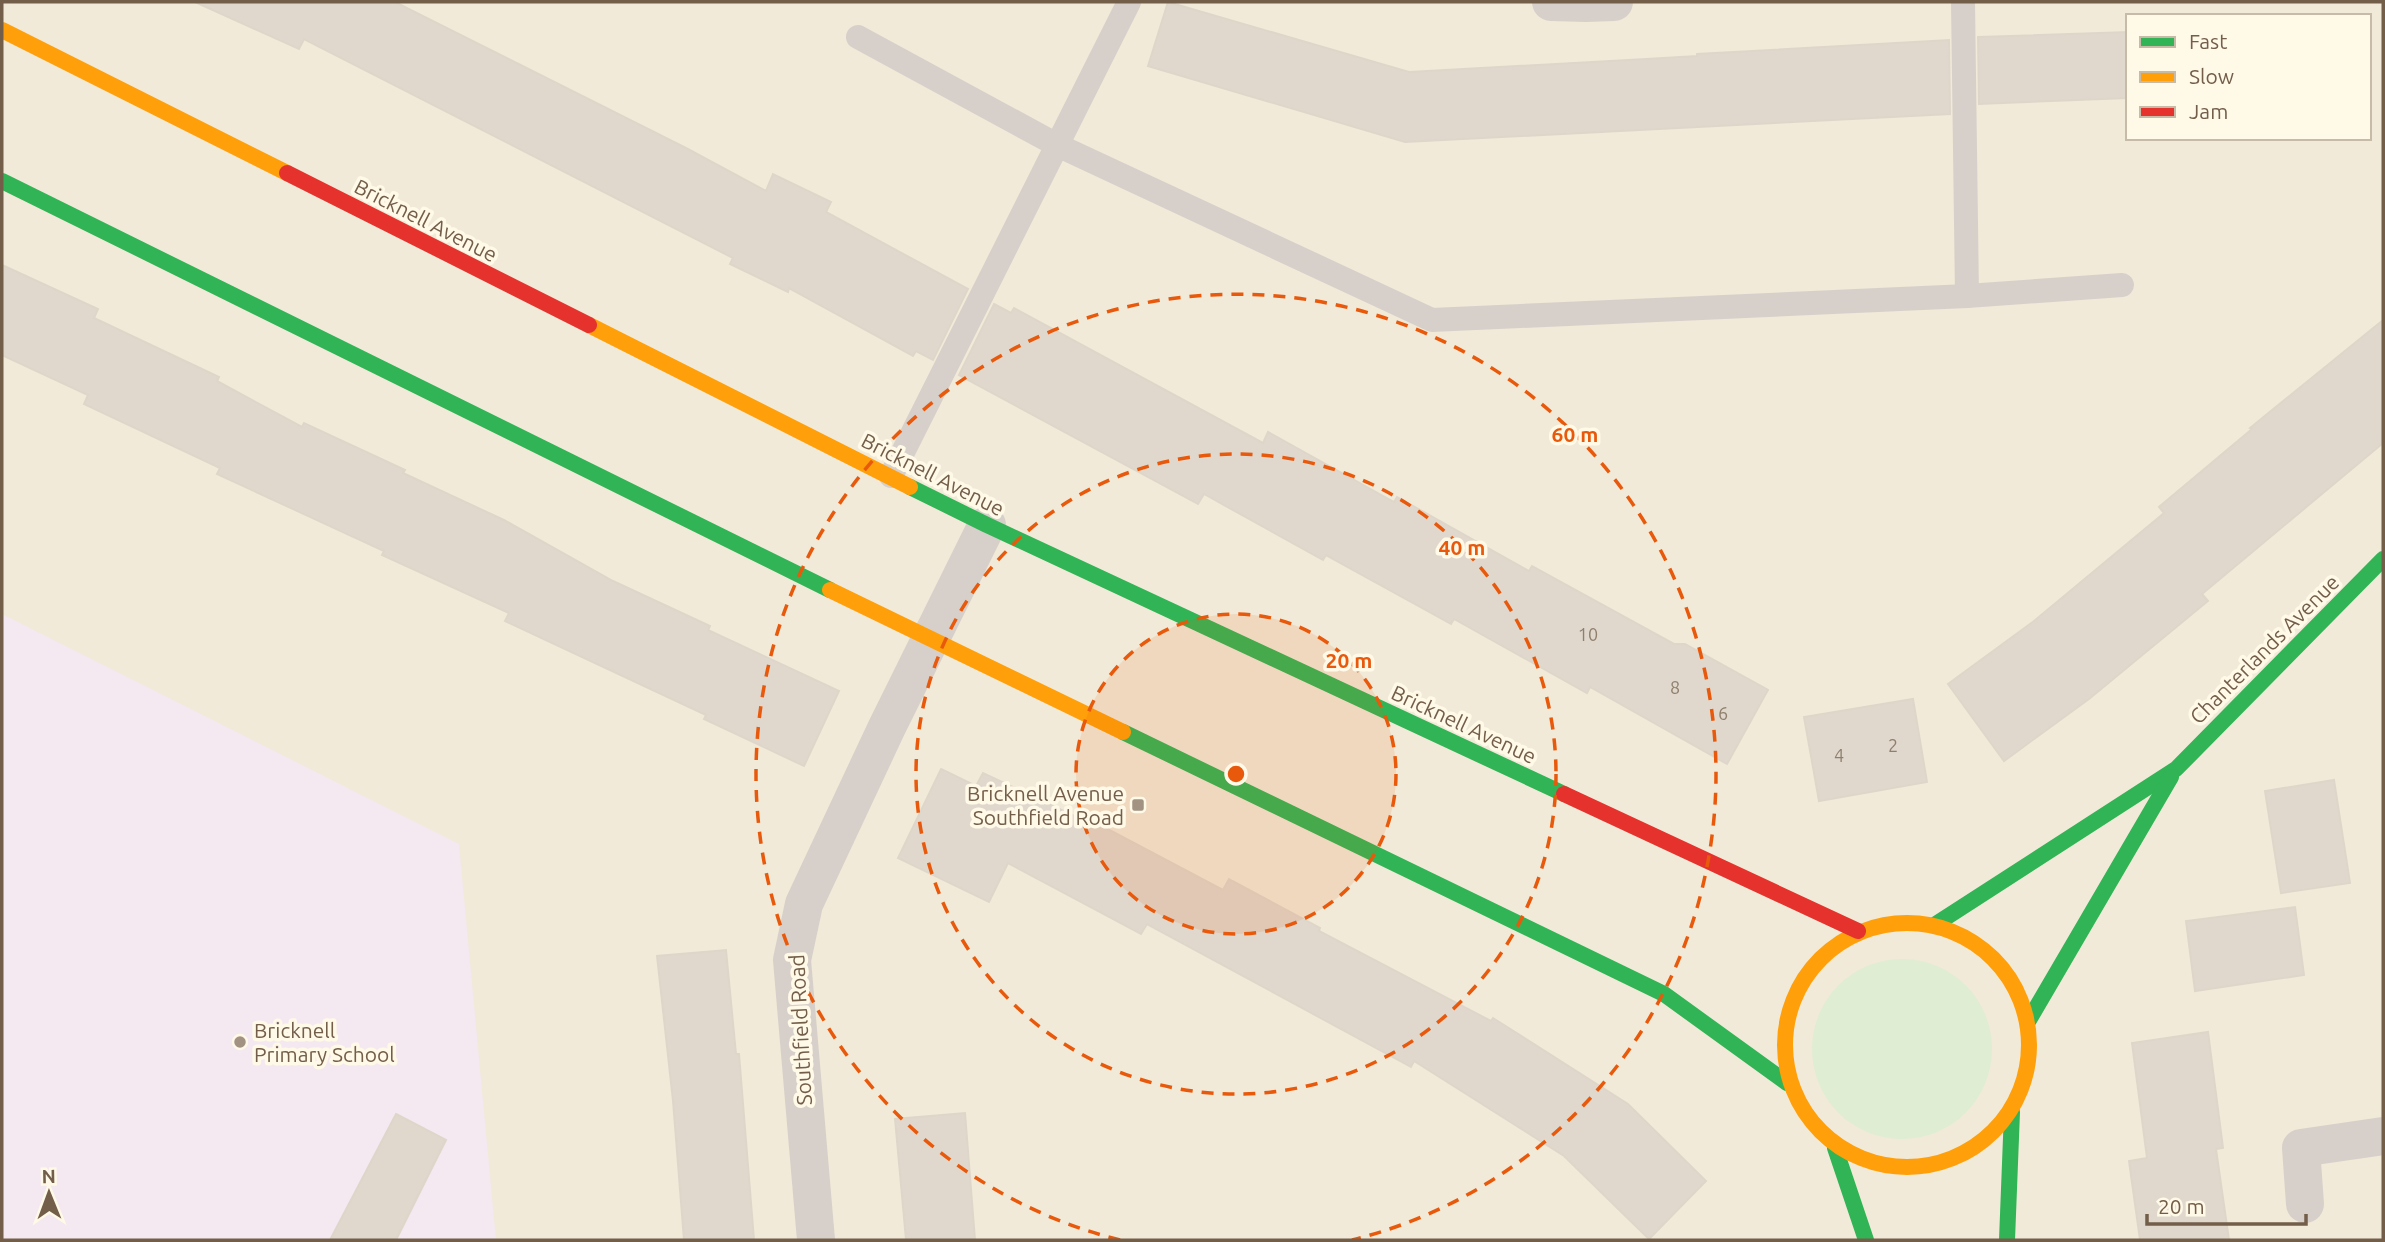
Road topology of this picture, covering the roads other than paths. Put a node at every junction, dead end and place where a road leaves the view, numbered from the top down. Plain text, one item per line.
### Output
1 (1129, 2) edge
2 (1551, 2) edge
3 (1614, 2) edge
4 (1963, 2) edge
5 (2, 30) edge
6 (858, 37) dead end
7 (1058, 145) junction
8 (2, 181) edge
9 (2122, 285) dead end
10 (1967, 296) junction
11 (891, 476) junction
12 (987, 525) junction
13 (2383, 559) edge
14 (930, 639) junction
15 (2175, 769) junction
16 (1936, 924) junction
17 (1858, 931) junction
18 (2029, 1020) junction
19 (1787, 1083) junction
20 (2012, 1112) junction
21 (2383, 1136) edge
22 (1835, 1148) junction
23 (2305, 1205) dead end
24 (816, 1240) edge
25 (1866, 1240) edge
26 (2007, 1240) edge

1 - 7 lane
2 - 3 street
4 - 10 lane
5 - 11 street, Bricknell Avenue
6 - 7 lane
7 - 10 lane
7 - 11 lane
8 - 14 street
9 - 10 lane
11 - 12 street, Bricknell Avenue
12 - 14 street, Southfield Road
12 - 17 street, Bricknell Avenue
13 - 15 street, Chanterlands Avenue
14 - 19 street
14 - 24 street, Southfield Road
15 - 16 street, Chanterlands Avenue
15 - 18 street, Chanterlands Avenue
16 - 17 street
16 - 18 street
17 - 19 street
18 - 20 street
19 - 22 street
20 - 22 street
20 - 26 street
21 - 23 street
22 - 25 street

